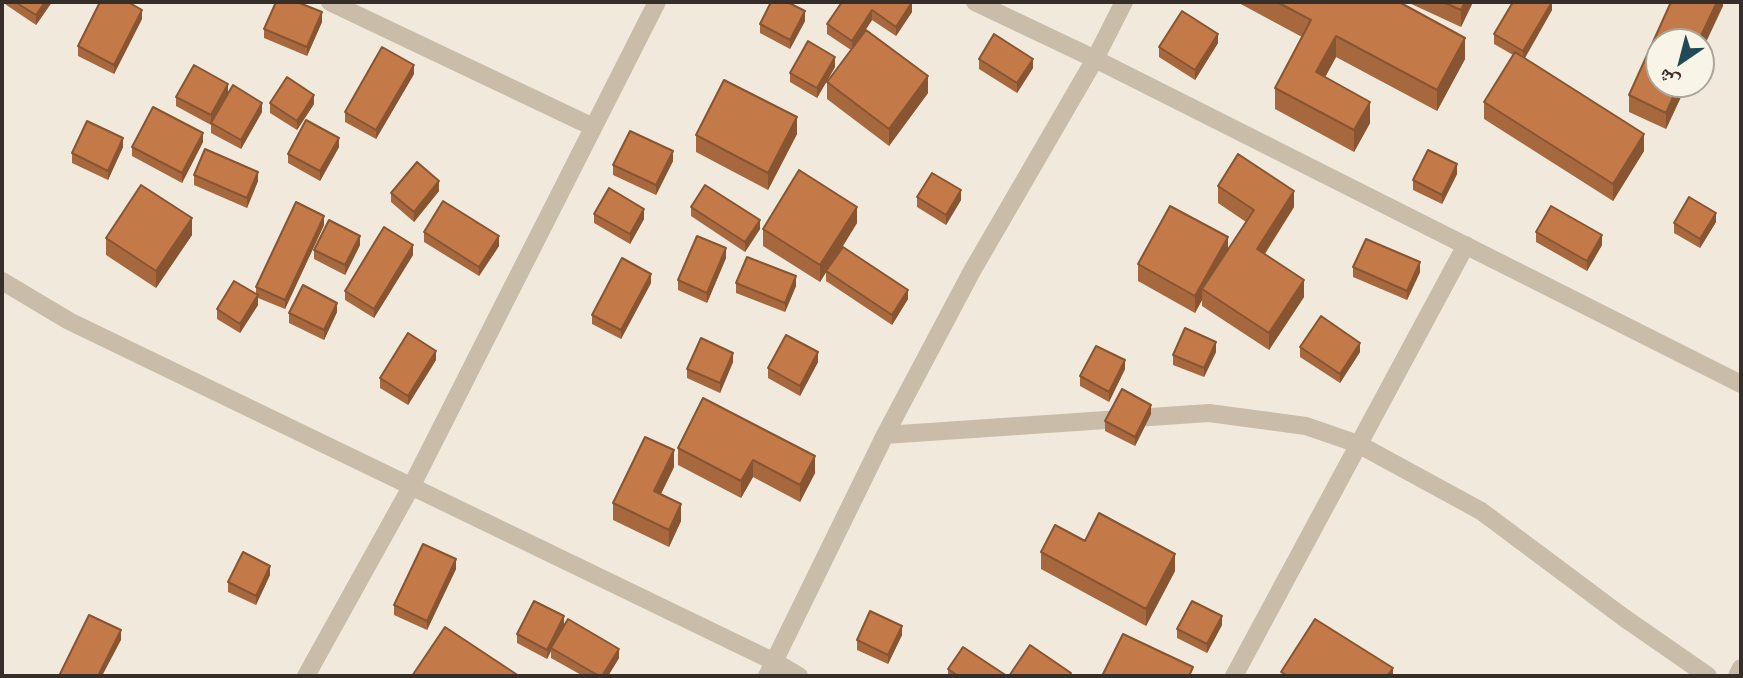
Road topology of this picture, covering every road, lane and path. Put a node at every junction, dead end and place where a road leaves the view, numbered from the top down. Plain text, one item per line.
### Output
1 (330, 2) edge
2 (657, 2) edge
3 (975, 2) edge
4 (1124, 2) edge
5 (1095, 58) junction
6 (593, 127) junction
7 (1466, 245) junction
8 (2, 281) edge
9 (1741, 384) edge
10 (885, 435) junction
11 (1358, 444) junction
12 (411, 487) junction
13 (1741, 668) edge
14 (771, 669) edge
15 (306, 676) edge
16 (799, 676) edge
17 (1234, 676) edge
18 (1708, 676) edge
19 (1737, 676) edge

1 - 6 street
2 - 6 street
3 - 5 street
4 - 5 street
5 - 7 street
5 - 10 street
6 - 12 street
7 - 9 street
7 - 11 street
8 - 12 street
10 - 11 street
10 - 14 street
11 - 17 street
11 - 18 street
12 - 14 street
12 - 15 street
13 - 19 street
14 - 16 street

